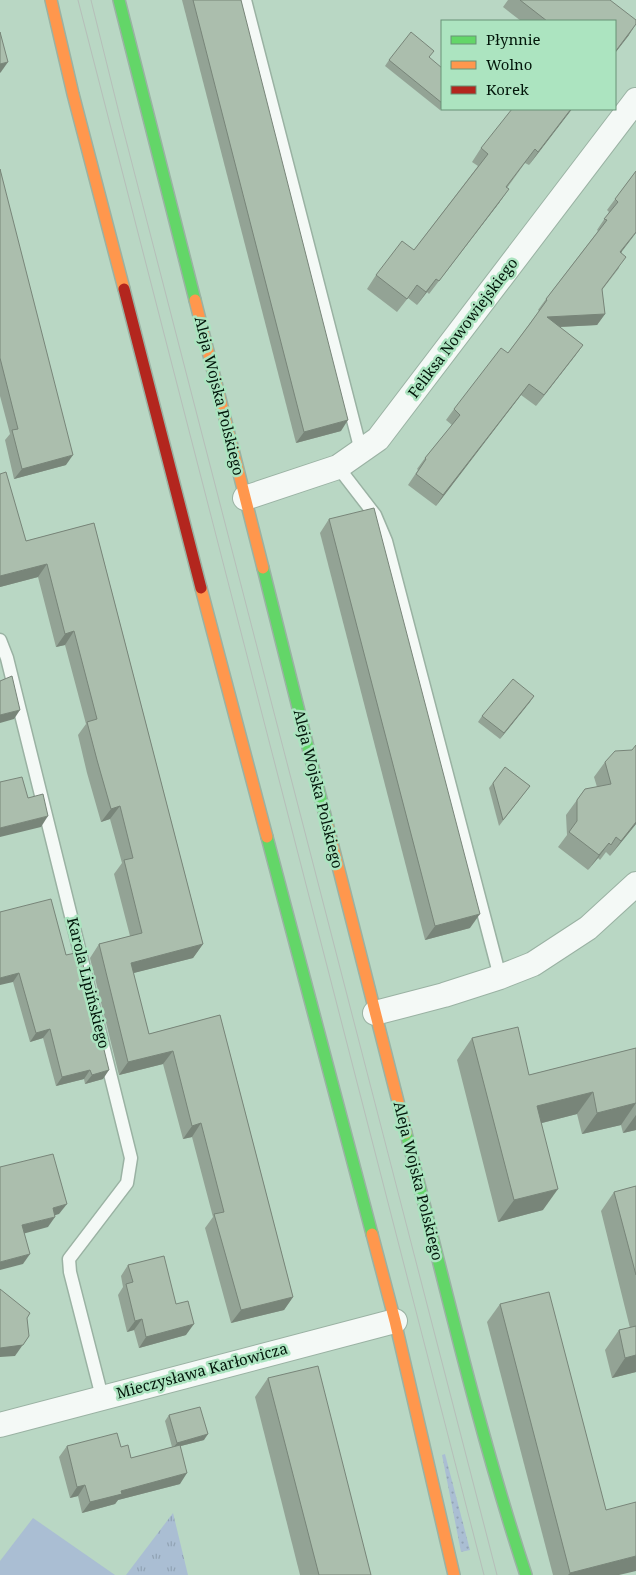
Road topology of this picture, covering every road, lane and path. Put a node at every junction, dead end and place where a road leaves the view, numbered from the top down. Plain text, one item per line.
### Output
1 (51, 0) edge
2 (119, 0) edge
3 (245, 0) edge
4 (636, 100) edge
5 (361, 451) junction
6 (338, 466) junction
7 (244, 498) junction
8 (0, 640) edge
9 (636, 884) edge
10 (500, 977) junction
11 (375, 1013) junction
12 (395, 1321) junction
13 (102, 1397) junction
14 (3, 1420) edge
15 (454, 1575) edge
16 (526, 1575) edge

1 - 12 street
2 - 7 street, Aleja Wojska Polskiego
3 - 5 lane
4 - 5 street, Feliksa Nowowiejskiego
5 - 6 street, Feliksa Nowowiejskiego
6 - 7 street, Feliksa Nowowiejskiego
6 - 10 lane
7 - 11 street, Aleja Wojska Polskiego
8 - 13 lane, Karola Lipińskiego
9 - 10 street
10 - 11 street
11 - 16 street, Aleja Wojska Polskiego
12 - 13 street, Mieczysława Karłowicza
12 - 15 street
13 - 14 street, Mieczysława Karłowicza

